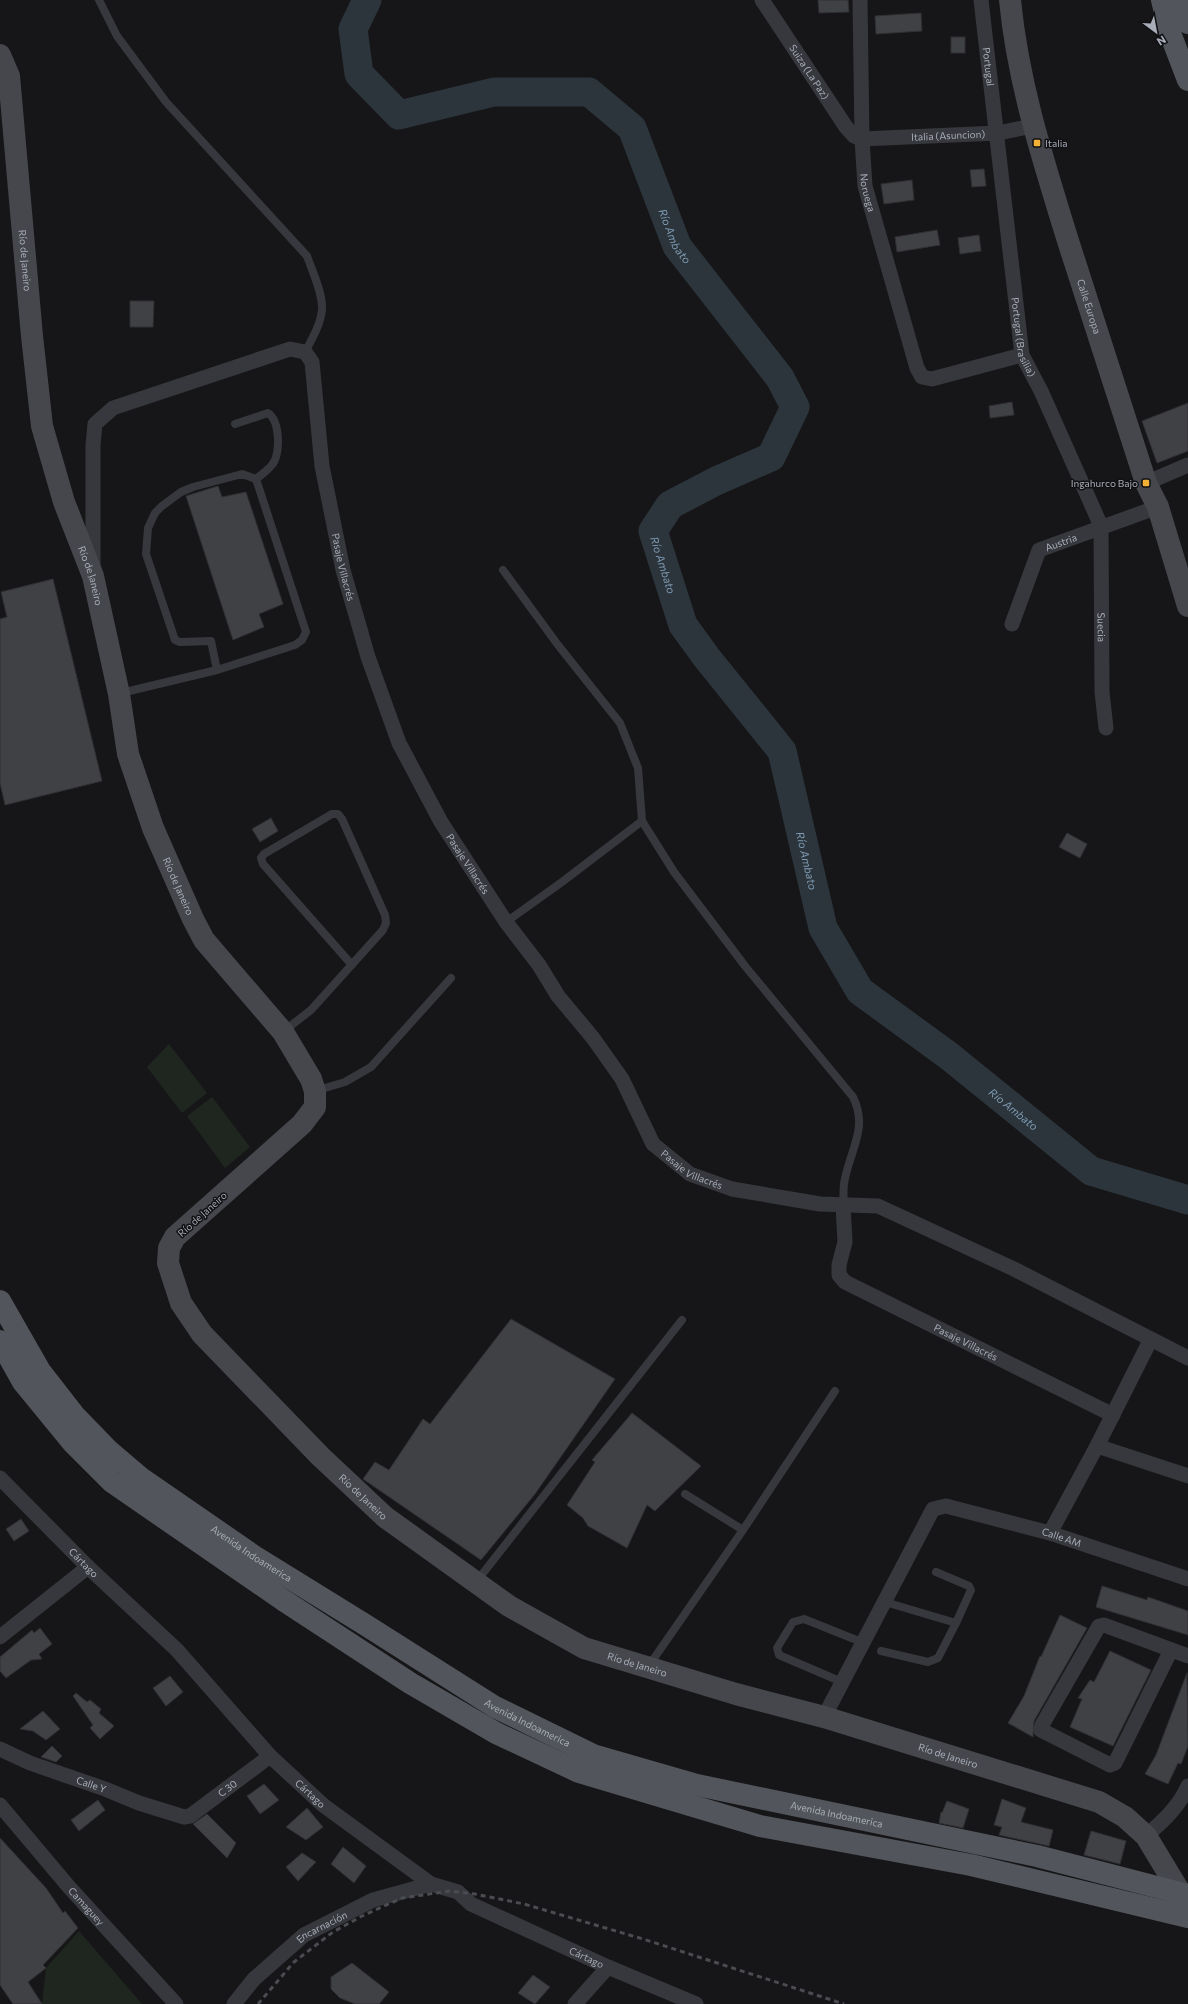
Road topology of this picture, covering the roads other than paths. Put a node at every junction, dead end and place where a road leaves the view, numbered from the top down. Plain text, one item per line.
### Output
1 (99, 0) edge
2 (762, 0) edge
3 (860, 0) edge
4 (981, 0) edge
5 (1010, 0) edge
6 (1162, 0) edge
7 (1181, 0) edge
8 (1188, 23) edge
9 (0, 55) edge
10 (1188, 80) edge
11 (1033, 126) junction
12 (998, 133) junction
13 (862, 139) junction
14 (306, 352) junction
15 (1022, 355) junction
16 (235, 424) dead end
17 (1188, 465) edge
18 (256, 479) junction
19 (1146, 483) junction
20 (1158, 507) junction
21 (1102, 526) junction
22 (503, 570) dead end
23 (93, 576) junction
24 (1188, 606) edge
25 (1012, 624) dead end
26 (217, 670) junction
27 (119, 694) junction
28 (1106, 728) dead end
29 (642, 821) junction
30 (506, 922) junction
31 (352, 965) junction
32 (451, 978) dead end
33 (282, 1032) junction
34 (315, 1091) junction
35 (843, 1205) junction
36 (0, 1301) edge
37 (682, 1320) dead end
38 (1151, 1339) junction
39 (0, 1340) edge
40 (1188, 1358) edge
41 (835, 1391) dead end
42 (1113, 1415) junction
43 (1097, 1446) junction
44 (1188, 1476) edge
45 (0, 1478) edge
46 (685, 1494) dead end
47 (743, 1530) junction
48 (1050, 1533) junction
49 (88, 1567) junction
50 (936, 1572) dead end
51 (1188, 1579) edge
52 (476, 1583) junction
53 (885, 1602) junction
54 (956, 1623) junction
55 (0, 1637) edge
56 (864, 1643) junction
57 (1171, 1650) junction
58 (880, 1651) dead end
59 (1188, 1656) edge
60 (648, 1667) junction
61 (842, 1682) junction
62 (824, 1717) junction
63 (0, 1749) edge
64 (270, 1756) junction
65 (1188, 1786) edge
66 (0, 1805) edge
67 (184, 1818) joint
68 (1146, 1836) junction
69 (432, 1884) junction
70 (1184, 1905) edge
71 (608, 1967) junction
72 (176, 2004) edge
73 (234, 2004) edge
74 (575, 2004) edge
75 (696, 2004) edge

1 - 14 lane
2 - 13 street, Suiza (La Paz)
3 - 13 street, Noruega
4 - 12 street, Portugal
5 - 11 street, Calle Europa
6 - 10 main road
7 - 8 main road
9 - 23 street, Río de Janeiro
11 - 12 street, Italia (Asuncion)
11 - 19 street, Calle Europa
12 - 13 street, Italia (Asuncion)
12 - 15 street, Portugal (Brasilia)
13 - 15 street, Noruega
14 - 23 street
14 - 30 street, Pasaje Villacrés
15 - 21 street, Portugal (Brasilia)
16 - 18 lane
17 - 19 street
18 - 26 lane
18 - 26 lane
19 - 20 street, Calle Europa
20 - 21 street, Austria
20 - 24 street, Calle Europa
21 - 25 street, Austria
21 - 28 street, Suecia
22 - 29 lane
23 - 27 street, Río de Janeiro
26 - 27 lane
27 - 33 street, Río de Janeiro
29 - 30 lane
29 - 35 lane
30 - 35 street, Pasaje Villacrés
31 - 31 lane
31 - 33 lane
32 - 34 lane
33 - 34 street, Río de Janeiro
34 - 52 street, Río de Janeiro
35 - 38 street
35 - 42 street, Pasaje Villacrés
36 - 70 main road, Avenida Indoamerica
37 - 52 lane
38 - 40 street
38 - 42 street
39 - 70 main road, Avenida Indoamerica
41 - 47 lane
42 - 43 street
43 - 44 street
43 - 48 street
45 - 49 street, Cártago
46 - 47 lane
47 - 60 lane
48 - 51 street, Calle AM
48 - 53 street, Calle AM
49 - 55 street
49 - 64 street, Cártago
50 - 54 lane
52 - 60 street, Río de Janeiro
53 - 54 lane
53 - 56 street
54 - 58 lane
56 - 61 street
56 - 61 lane
57 - 57 street
57 - 59 street
60 - 62 street, Río de Janeiro
61 - 62 street
62 - 68 street, Río de Janeiro
63 - 67 street, Calle Y
64 - 67 street, C 30
64 - 69 street, Cártago
65 - 68 street
66 - 72 street, Camaguey
68 - 70 street, Río de Janeiro
69 - 71 street, Cártago
69 - 73 street, Encarnación
71 - 74 street
71 - 75 street, Cártago

